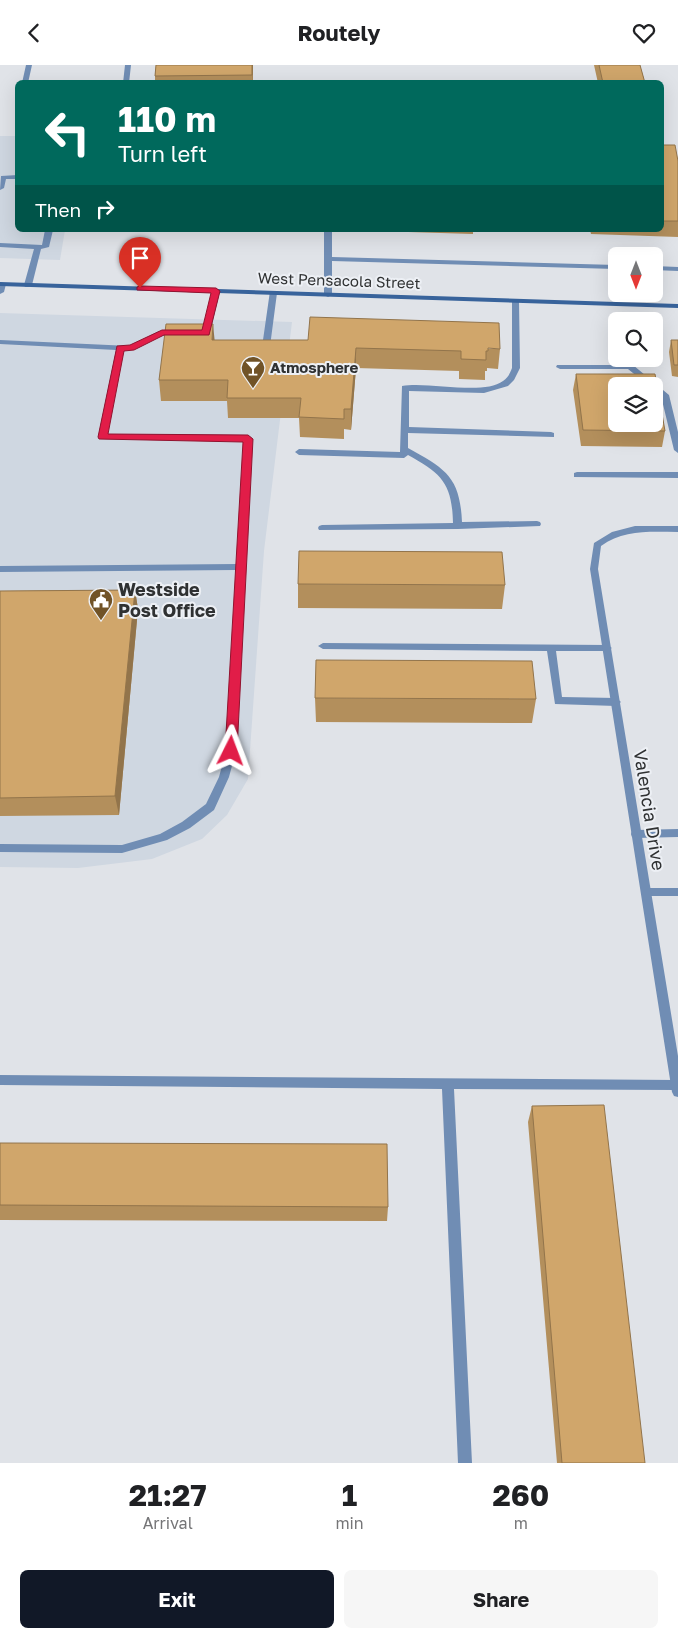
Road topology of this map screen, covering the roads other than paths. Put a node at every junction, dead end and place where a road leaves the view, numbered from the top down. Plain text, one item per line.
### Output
1 (29, 65) edge
2 (128, 65) edge
3 (26, 80) edge
4 (126, 80) edge
5 (15, 177) edge
6 (0, 189) edge
7 (49, 232) edge
8 (328, 232) edge
9 (0, 245) edge
10 (38, 246) junction
11 (328, 259) junction
12 (608, 267) edge
13 (663, 268) edge
14 (678, 269) edge
15 (28, 285) junction
16 (1, 286) edge
17 (216, 291) junction
18 (273, 293) junction
19 (328, 295) junction
20 (515, 301) junction
21 (678, 306) edge
22 (0, 341) edge
23 (120, 348) junction
24 (265, 357) edge
25 (560, 367) dead end
26 (674, 415) edge
27 (404, 430) junction
28 (551, 435) dead end
29 (404, 449) junction
30 (678, 450) edge
31 (299, 452) dead end
32 (577, 475) dead end
33 (678, 475) edge
34 (537, 525) dead end
35 (458, 526) junction
36 (322, 528) dead end
37 (678, 529) edge
38 (241, 567) junction
39 (0, 569) edge
40 (323, 647) dead end
41 (551, 647) junction
42 (607, 647) junction
43 (616, 702) junction
44 (678, 833) edge
45 (636, 834) junction
46 (0, 847) edge
47 (646, 892) junction
48 (678, 892) edge
49 (0, 1080) edge
50 (448, 1084) junction
51 (678, 1088) edge
52 (465, 1463) edge

1 - 3 street
2 - 4 street
5 - 6 street
7 - 10 street
8 - 11 street
9 - 10 street
10 - 15 street
11 - 12 street
11 - 19 street
13 - 14 street
15 - 16 main road, West Pensacola Street
15 - 17 main road, West Pensacola Street
17 - 18 main road, West Pensacola Street
17 - 23 street
18 - 19 main road, West Pensacola Street
18 - 24 street
19 - 20 main road, West Pensacola Street
20 - 21 main road, West Pensacola Street
20 - 27 street
22 - 23 street
23 - 38 street
25 - 26 street
26 - 30 street
27 - 28 street
27 - 29 street
29 - 31 street
29 - 35 street
32 - 33 street
34 - 35 street
35 - 36 street
37 - 42 street, Valencia Drive
38 - 39 street
38 - 46 street
40 - 41 street
41 - 42 street
41 - 43 street
42 - 43 street, Valencia Drive
43 - 45 street, Valencia Drive
44 - 45 street
45 - 47 street, Valencia Drive
47 - 48 street
47 - 51 street, Valencia Drive
49 - 50 street
50 - 51 street
50 - 52 street

